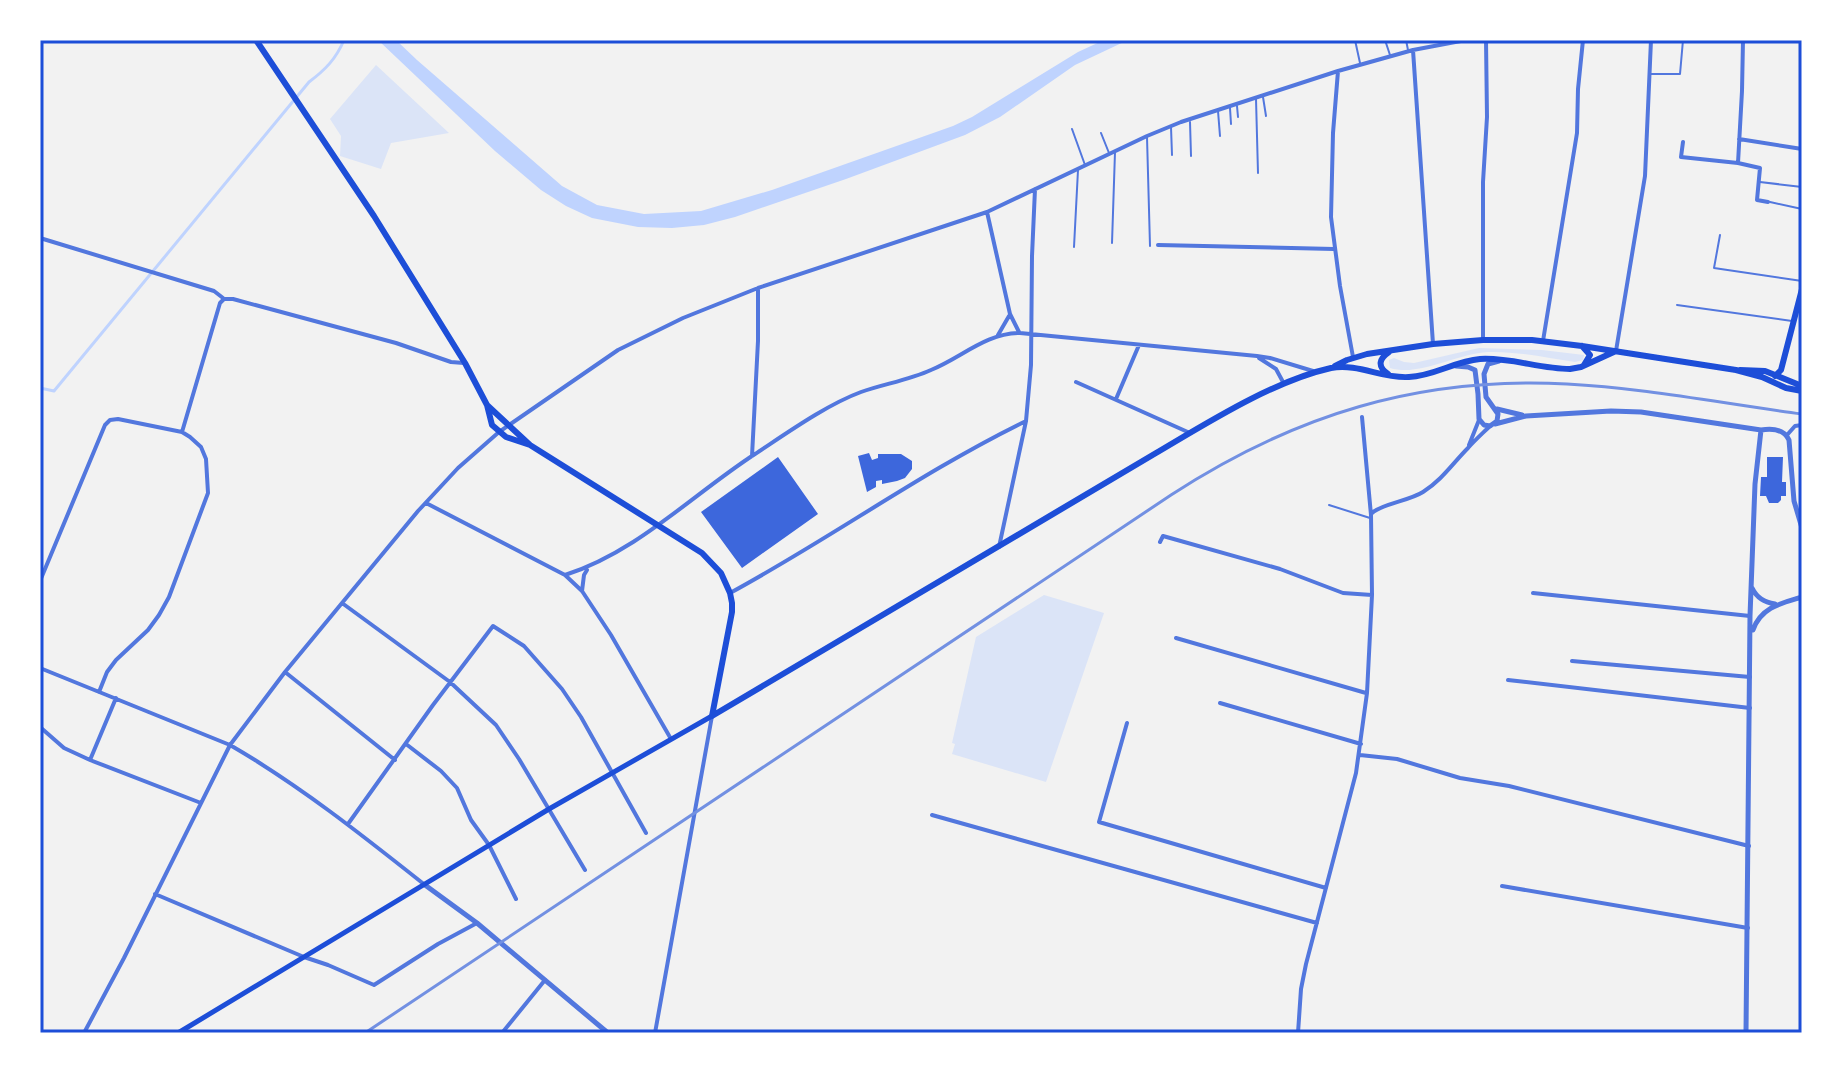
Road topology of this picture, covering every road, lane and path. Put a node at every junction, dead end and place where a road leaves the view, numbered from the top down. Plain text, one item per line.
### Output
1 (256, 40) edge
2 (1355, 40) edge
3 (1385, 40) edge
4 (1406, 40) edge
5 (1422, 40) edge
6 (1466, 40) edge
7 (1486, 40) edge
8 (1583, 40) edge
9 (1651, 40) edge
10 (1683, 40) edge
11 (1743, 40) edge
12 (1423, 48) junction
13 (1411, 50) junction
14 (1390, 56) junction
15 (1361, 64) junction
16 (1338, 71) junction
17 (1650, 74) junction
18 (1263, 96) junction
19 (1256, 98) junction
20 (1237, 104) junction
21 (1230, 106) junction
22 (1218, 110) junction
23 (1266, 116) dead end
24 (1238, 117) dead end
25 (1190, 119) junction
26 (1231, 124) dead end
27 (1171, 126) junction
28 (1072, 129) dead end
29 (1101, 133) dead end
30 (1147, 136) junction
31 (1220, 136) dead end
32 (1739, 139) junction
33 (1683, 142) dead end
34 (1802, 149) edge
35 (1115, 151) junction
36 (1109, 154) junction
37 (1172, 155) dead end
38 (1191, 156) dead end
39 (1738, 163) junction
40 (1085, 166) junction
41 (1079, 169) junction
42 (1258, 173) dead end
43 (1759, 182) junction
44 (1802, 187) edge
45 (1035, 189) junction
46 (1768, 202) joint
47 (1802, 209) edge
48 (987, 212) junction
49 (1720, 235) dead end
50 (40, 238) edge
51 (1112, 243) dead end
52 (1158, 245) dead end
53 (1150, 246) dead end
54 (1074, 247) dead end
55 (1334, 249) junction
56 (1802, 281) edge
57 (758, 288) junction
58 (1802, 289) edge
59 (224, 299) junction
60 (1677, 305) dead end
61 (1800, 305) edge
62 (1010, 314) junction
63 (1794, 321) junction
64 (1020, 333) junction
65 (998, 335) junction
66 (1031, 335) junction
67 (1483, 340) junction
68 (1543, 341) junction
69 (1433, 344) junction
70 (1139, 345) junction
71 (1582, 346) junction
72 (1394, 350) junction
73 (1616, 351) junction
74 (1257, 356) junction
75 (1353, 357) junction
76 (1504, 360) junction
77 (465, 363) junction
78 (1451, 366) junction
79 (1581, 367) junction
80 (1332, 368) junction
81 (1736, 370) junction
82 (1317, 373) junction
83 (1480, 374) junction
84 (1390, 376) junction
85 (1775, 376) junction
86 (1076, 382) dead end
87 (1284, 385) junction
88 (1802, 388) edge
89 (1482, 393) junction
90 (1116, 399) junction
91 (487, 405) junction
92 (1494, 408) junction
93 (1526, 416) junction
94 (1362, 417) dead end
95 (1479, 419) junction
96 (1026, 421) junction
97 (1493, 425) junction
98 (1802, 425) edge
99 (508, 426) junction
100 (1761, 430) junction
101 (182, 432) junction
102 (499, 432) junction
103 (1190, 433) junction
104 (1787, 435) junction
105 (530, 445) junction
106 (1468, 447) junction
107 (752, 456) junction
108 (426, 503) junction
109 (1329, 505) dead end
110 (1371, 517) junction
111 (1800, 519) edge
112 (658, 526) junction
113 (1802, 528) edge
114 (1160, 542) dead end
115 (999, 547) junction
116 (588, 568) junction
117 (565, 575) junction
118 (40, 581) edge
119 (1752, 587) junction
120 (582, 591) junction
121 (730, 593) junction
122 (1533, 593) dead end
123 (1372, 595) junction
124 (1802, 597) edge
125 (342, 603) junction
126 (1776, 605) junction
127 (1750, 616) junction
128 (1751, 634) junction
129 (1176, 638) dead end
130 (1572, 661) dead end
131 (40, 668) edge
132 (285, 672) junction
133 (1750, 677) junction
134 (1508, 680) dead end
135 (450, 682) junction
136 (99, 692) junction
137 (1367, 693) junction
138 (116, 698) junction
139 (1220, 703) dead end
140 (1750, 708) junction
141 (712, 716) junction
142 (1127, 723) dead end
143 (40, 727) edge
144 (671, 739) junction
145 (406, 744) junction
146 (1361, 744) junction
147 (230, 745) junction
148 (1360, 755) junction
149 (90, 760) junction
150 (395, 760) junction
151 (612, 772) junction
152 (201, 803) junction
153 (549, 809) junction
154 (932, 815) dead end
155 (348, 824) junction
156 (646, 833) dead end
157 (489, 845) junction
158 (1749, 846) junction
159 (585, 870) dead end
160 (425, 885) junction
161 (1502, 886) dead end
162 (1326, 888) junction
163 (155, 894) junction
164 (516, 899) dead end
165 (477, 923) junction
166 (1317, 923) junction
167 (1748, 928) junction
168 (304, 957) junction
169 (545, 980) junction
170 (84, 1033) edge
171 (178, 1033) edge
172 (502, 1033) edge
173 (608, 1033) edge
174 (655, 1033) edge
175 (1298, 1033) edge
176 (1746, 1033) edge

1 - 77 main road
2 - 15 lane
3 - 14 lane
4 - 13 lane
5 - 12 lane
6 - 12 street
7 - 67 street
8 - 68 street
9 - 17 street
10 - 17 lane
11 - 32 street
12 - 13 street
13 - 14 street
13 - 69 street
14 - 15 street
15 - 16 street
16 - 18 street
16 - 55 street
17 - 73 street
18 - 19 street
18 - 23 lane
19 - 20 street
19 - 42 lane
20 - 21 street
20 - 24 lane
21 - 22 street
21 - 26 lane
22 - 25 street
22 - 31 lane
25 - 27 street
25 - 38 lane
27 - 30 street
27 - 37 lane
28 - 40 lane
29 - 36 lane
30 - 35 street
30 - 53 lane
32 - 34 street
32 - 39 street
33 - 39 street
35 - 36 street
35 - 51 lane
36 - 40 street
39 - 43 street
40 - 41 street
41 - 45 street
41 - 54 lane
43 - 44 lane
43 - 46 street
45 - 48 street
45 - 66 street
46 - 47 lane
48 - 57 street
48 - 62 street
49 - 56 lane
50 - 59 street
52 - 55 street
55 - 75 street
57 - 99 street
57 - 107 street
58 - 61 main road
59 - 77 street
59 - 101 street
60 - 63 lane
61 - 63 main road
62 - 64 street
62 - 65 street
63 - 85 main road
64 - 65 street
64 - 66 street
65 - 107 street
66 - 70 street
66 - 96 street
67 - 68 main road
67 - 69 main road
68 - 71 main road
69 - 72 main road
70 - 74 street
70 - 90 street
71 - 73 main road
71 - 79 main road
72 - 75 main road
72 - 84 main road
73 - 79 main road
73 - 81 main road
74 - 82 street
74 - 87 street
75 - 80 main road
76 - 78 main road
76 - 79 main road
76 - 83 street
77 - 91 main road
78 - 83 street
78 - 84 main road
80 - 82 main road
80 - 84 main road
81 - 85 main road
81 - 88 main road
82 - 87 main road
83 - 89 street
85 - 88 main road
86 - 90 street
87 - 103 main road
89 - 92 street
89 - 95 street
90 - 103 street
91 - 99 main road
91 - 102 main road
92 - 93 street
92 - 97 street
93 - 97 street
93 - 100 street
94 - 110 street
95 - 97 street
95 - 106 street
96 - 115 street
96 - 121 street
97 - 106 street
98 - 104 street
99 - 102 street
99 - 105 main road
100 - 104 street
100 - 119 street
101 - 118 street
101 - 136 street
102 - 105 main road
102 - 108 street
103 - 115 main road
104 - 111 street
105 - 112 main road
106 - 110 street
107 - 112 street
108 - 117 street
108 - 125 street
109 - 110 lane
110 - 123 street
111 - 113 street
112 - 116 street
112 - 121 main road
114 - 123 street
115 - 141 main road
116 - 117 street
116 - 120 street
117 - 120 street
119 - 126 street
119 - 127 street
120 - 144 street
121 - 141 main road
122 - 127 street
123 - 137 street
124 - 126 street
125 - 132 street
125 - 135 street
126 - 128 street
127 - 128 street
128 - 133 street
129 - 137 street
130 - 133 street
131 - 136 street
132 - 147 street
132 - 150 street
133 - 140 street
134 - 140 street
135 - 145 street
135 - 151 street
135 - 153 street
136 - 138 street
137 - 146 street
138 - 147 street
138 - 149 street
139 - 146 street
140 - 158 street
141 - 144 main road
141 - 174 street
142 - 162 street
143 - 149 street
144 - 151 main road
145 - 150 street
145 - 157 street
146 - 148 street
147 - 152 street
147 - 155 street
148 - 158 street
148 - 162 street
149 - 152 street
150 - 155 street
151 - 153 main road
151 - 156 street
152 - 163 street
153 - 157 main road
153 - 159 street
154 - 166 street
155 - 160 street
157 - 160 main road
157 - 164 street
158 - 167 street
160 - 165 street
160 - 168 main road
161 - 167 street
162 - 166 street
163 - 168 street
163 - 170 street
165 - 168 street
165 - 169 street
166 - 175 street
167 - 176 street
168 - 171 main road
169 - 172 street
169 - 173 street

